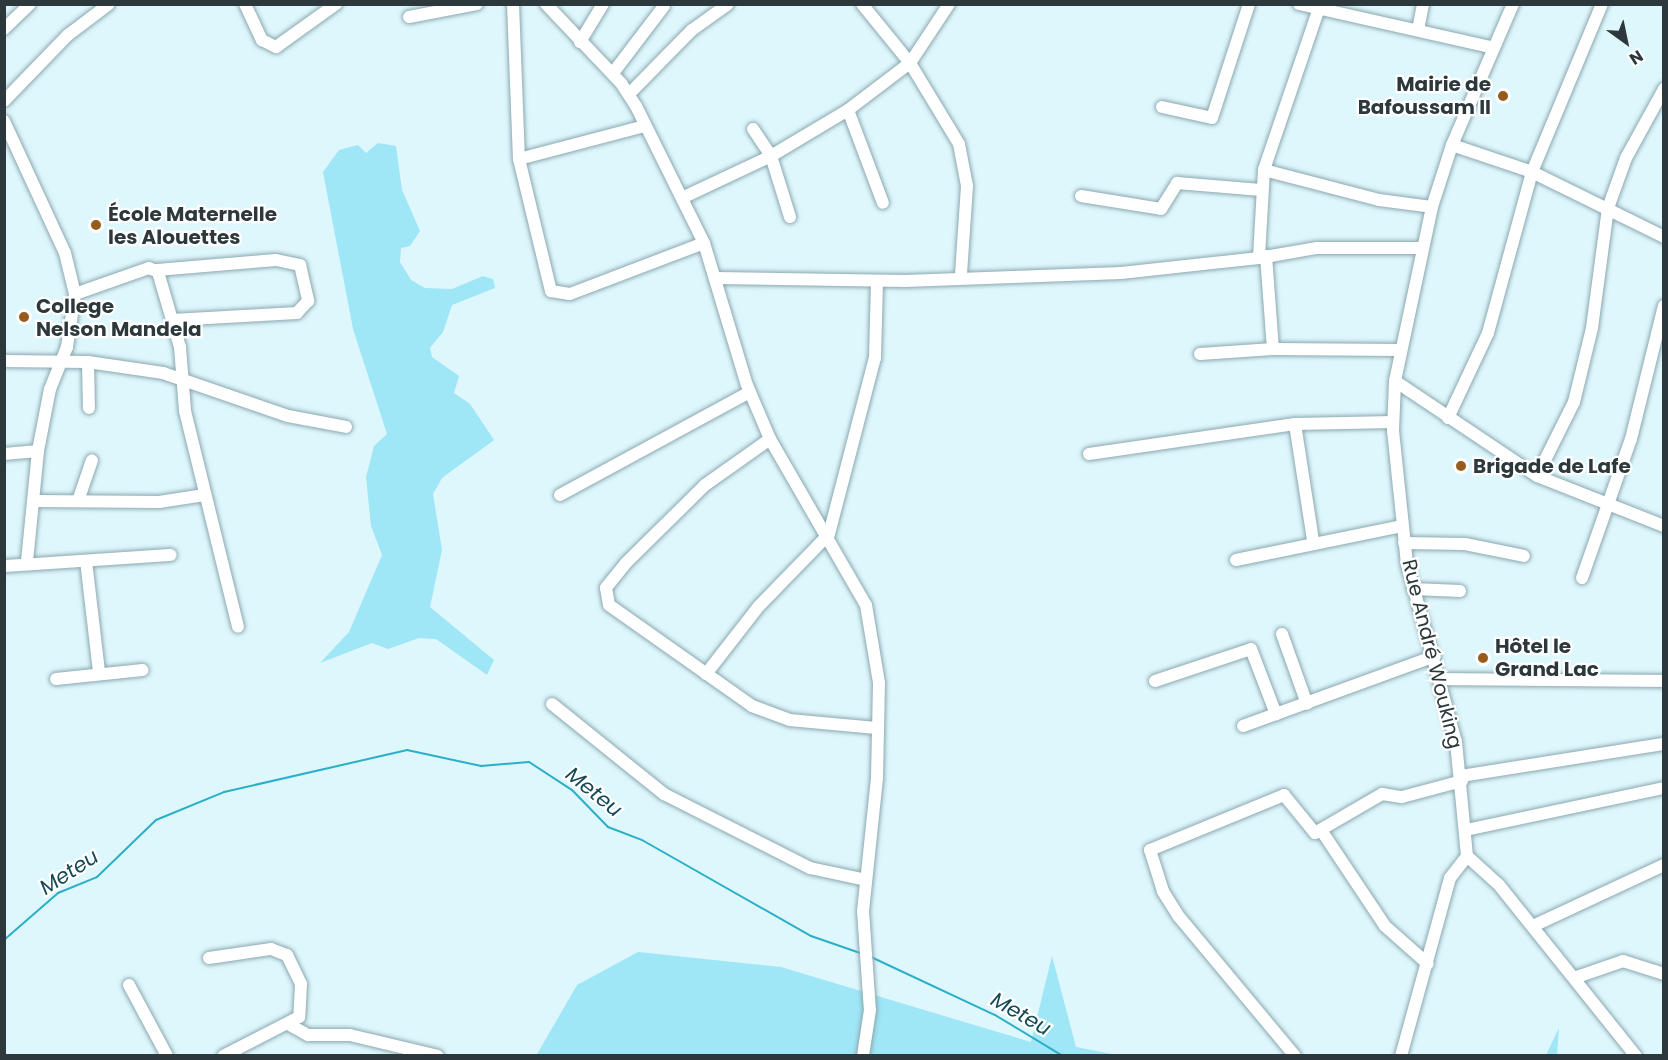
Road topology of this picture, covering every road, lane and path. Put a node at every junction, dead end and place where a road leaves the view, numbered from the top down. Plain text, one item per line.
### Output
1 (30, 4) edge
2 (110, 4) edge
3 (245, 4) edge
4 (336, 4) edge
5 (477, 4) edge
6 (513, 4) edge
7 (546, 4) edge
8 (603, 4) edge
9 (728, 4) edge
10 (862, 4) edge
11 (949, 4) edge
12 (1249, 4) edge
13 (1299, 4) edge
14 (1424, 4) edge
15 (1514, 4) edge
16 (1602, 4) edge
17 (664, 6) edge
18 (1346, 10) edge
19 (1318, 11) junction
20 (409, 17) dead end
21 (4, 29) edge
22 (1418, 30) junction
23 (580, 42) junction
24 (1494, 48) junction
25 (910, 63) junction
26 (613, 73) junction
27 (1664, 89) edge
28 (628, 94) junction
29 (4, 101) edge
30 (1162, 107) dead end
31 (848, 110) junction
32 (4, 122) edge
33 (645, 126) junction
34 (753, 129) dead end
35 (1452, 145) junction
36 (771, 156) junction
37 (519, 159) junction
38 (1264, 170) junction
39 (1532, 172) junction
40 (1261, 190) junction
41 (1081, 196) dead end
42 (684, 197) junction
43 (883, 203) dead end
44 (1432, 207) junction
45 (1608, 208) junction
46 (790, 217) dead end
47 (1664, 237) edge
48 (704, 243) junction
49 (1419, 248) junction
50 (1262, 257) junction
51 (156, 270) junction
52 (961, 275) junction
53 (717, 278) junction
54 (877, 282) junction
55 (75, 294) junction
56 (1664, 306) edge
57 (172, 320) junction
58 (1273, 349) junction
59 (1400, 350) junction
60 (1200, 354) dead end
61 (61, 360) junction
62 (4, 361) edge
63 (88, 362) junction
64 (182, 378) junction
65 (1395, 381) junction
66 (750, 392) junction
67 (89, 408) dead end
68 (1448, 418) junction
69 (1393, 422) junction
70 (1295, 424) junction
71 (346, 427) dead end
72 (770, 439) junction
73 (38, 451) junction
74 (4, 454) edge
75 (1089, 454) dead end
76 (92, 460) dead end
77 (1537, 476) junction
78 (204, 495) junction
79 (560, 495) dead end
80 (35, 501) junction
81 (78, 501) junction
82 (1610, 506) junction
83 (1402, 526) junction
84 (1664, 526) edge
85 (829, 534) junction
86 (1313, 540) junction
87 (1404, 543) junction
88 (171, 555) dead end
89 (1524, 556) dead end
90 (1236, 560) dead end
91 (86, 561) junction
92 (27, 562) junction
93 (4, 566) edge
94 (1582, 578) dead end
95 (1413, 589) junction
96 (1460, 591) dead end
97 (238, 627) dead end
98 (1282, 634) dead end
99 (1435, 656) junction
100 (99, 670) junction
101 (143, 670) dead end
102 (706, 674) junction
103 (56, 679) dead end
104 (1440, 679) junction
105 (1155, 681) dead end
106 (1664, 681) edge
107 (552, 704) dead end
108 (1307, 704) junction
109 (1276, 714) junction
110 (1243, 726) dead end
111 (876, 728) junction
112 (1664, 744) edge
113 (1462, 778) junction
114 (1664, 788) edge
115 (1321, 830) junction
116 (1466, 830) junction
117 (1467, 856) junction
118 (1664, 865) edge
119 (866, 880) junction
120 (1533, 926) junction
121 (209, 958) dead end
122 (1428, 964) junction
123 (1664, 974) edge
124 (1574, 978) junction
125 (129, 985) dead end
126 (290, 1025) junction
127 (167, 1056) edge
128 (223, 1056) edge
129 (438, 1056) edge
130 (863, 1056) edge
131 (1295, 1056) edge
132 (1401, 1056) edge
133 (1636, 1056) edge

1 - 21 street
2 - 29 street
3 - 4 street
5 - 20 street
6 - 37 street
7 - 23 street
8 - 23 street
9 - 28 street
10 - 25 street
11 - 25 street
12 - 30 street
13 - 19 street
14 - 22 street
15 - 24 street, Rue André Wouking
16 - 39 street
17 - 26 street
18 - 19 street
18 - 22 street
19 - 38 street
22 - 24 street
23 - 26 street
24 - 35 street, Rue André Wouking
25 - 31 street
25 - 52 street
26 - 28 street
27 - 45 street
28 - 33 street
31 - 36 street
31 - 43 street
32 - 55 street
33 - 37 street
33 - 42 street
34 - 36 street
35 - 39 street
35 - 44 street, Rue André Wouking
36 - 42 street
36 - 46 street
37 - 48 street
38 - 40 street
38 - 44 street
39 - 45 street
39 - 68 street
40 - 41 street
40 - 50 street
42 - 48 street
44 - 49 street, Rue André Wouking
45 - 47 street
45 - 77 street
48 - 53 street
49 - 50 street
49 - 59 street, Rue André Wouking
50 - 52 street
50 - 58 street
51 - 55 street
51 - 57 street
51 - 57 street
52 - 54 street
53 - 54 street
53 - 66 street
54 - 85 street
55 - 61 street
56 - 82 street
57 - 64 street
58 - 59 street
58 - 60 street
59 - 65 street, Rue André Wouking
61 - 62 street
61 - 63 street
61 - 73 street
63 - 64 street
63 - 67 street
64 - 71 street
64 - 78 street
65 - 68 street
65 - 69 street, Rue André Wouking
66 - 72 street
66 - 79 street
68 - 77 street
69 - 70 street
69 - 83 street, Rue André Wouking
70 - 75 street
70 - 86 street
72 - 85 street
72 - 102 street
73 - 74 street
73 - 80 street
76 - 81 street
77 - 82 street
78 - 81 street
78 - 97 street
80 - 81 street
80 - 92 street
82 - 84 street
82 - 94 street
83 - 86 street
83 - 87 street, Rue André Wouking
85 - 102 street
85 - 111 street
86 - 90 street
87 - 89 street
87 - 95 street, Rue André Wouking
88 - 91 street
91 - 92 street
91 - 100 street
92 - 93 street
95 - 96 street
95 - 99 street, Rue André Wouking
98 - 108 street
99 - 104 street, Rue André Wouking
99 - 108 street
100 - 101 street
100 - 103 street
102 - 111 street
104 - 106 street
104 - 113 street, Rue André Wouking
105 - 109 street
107 - 119 street
108 - 109 street
109 - 110 street
111 - 119 street
112 - 113 street
113 - 115 street
113 - 116 street, Rue André Wouking
114 - 116 street
115 - 122 street
115 - 131 street
116 - 117 street, Rue André Wouking
117 - 120 street
117 - 122 street
118 - 120 street
119 - 130 street
120 - 124 street
121 - 126 street
122 - 132 street
123 - 124 street
124 - 133 street
125 - 127 street
126 - 128 street
126 - 129 street

